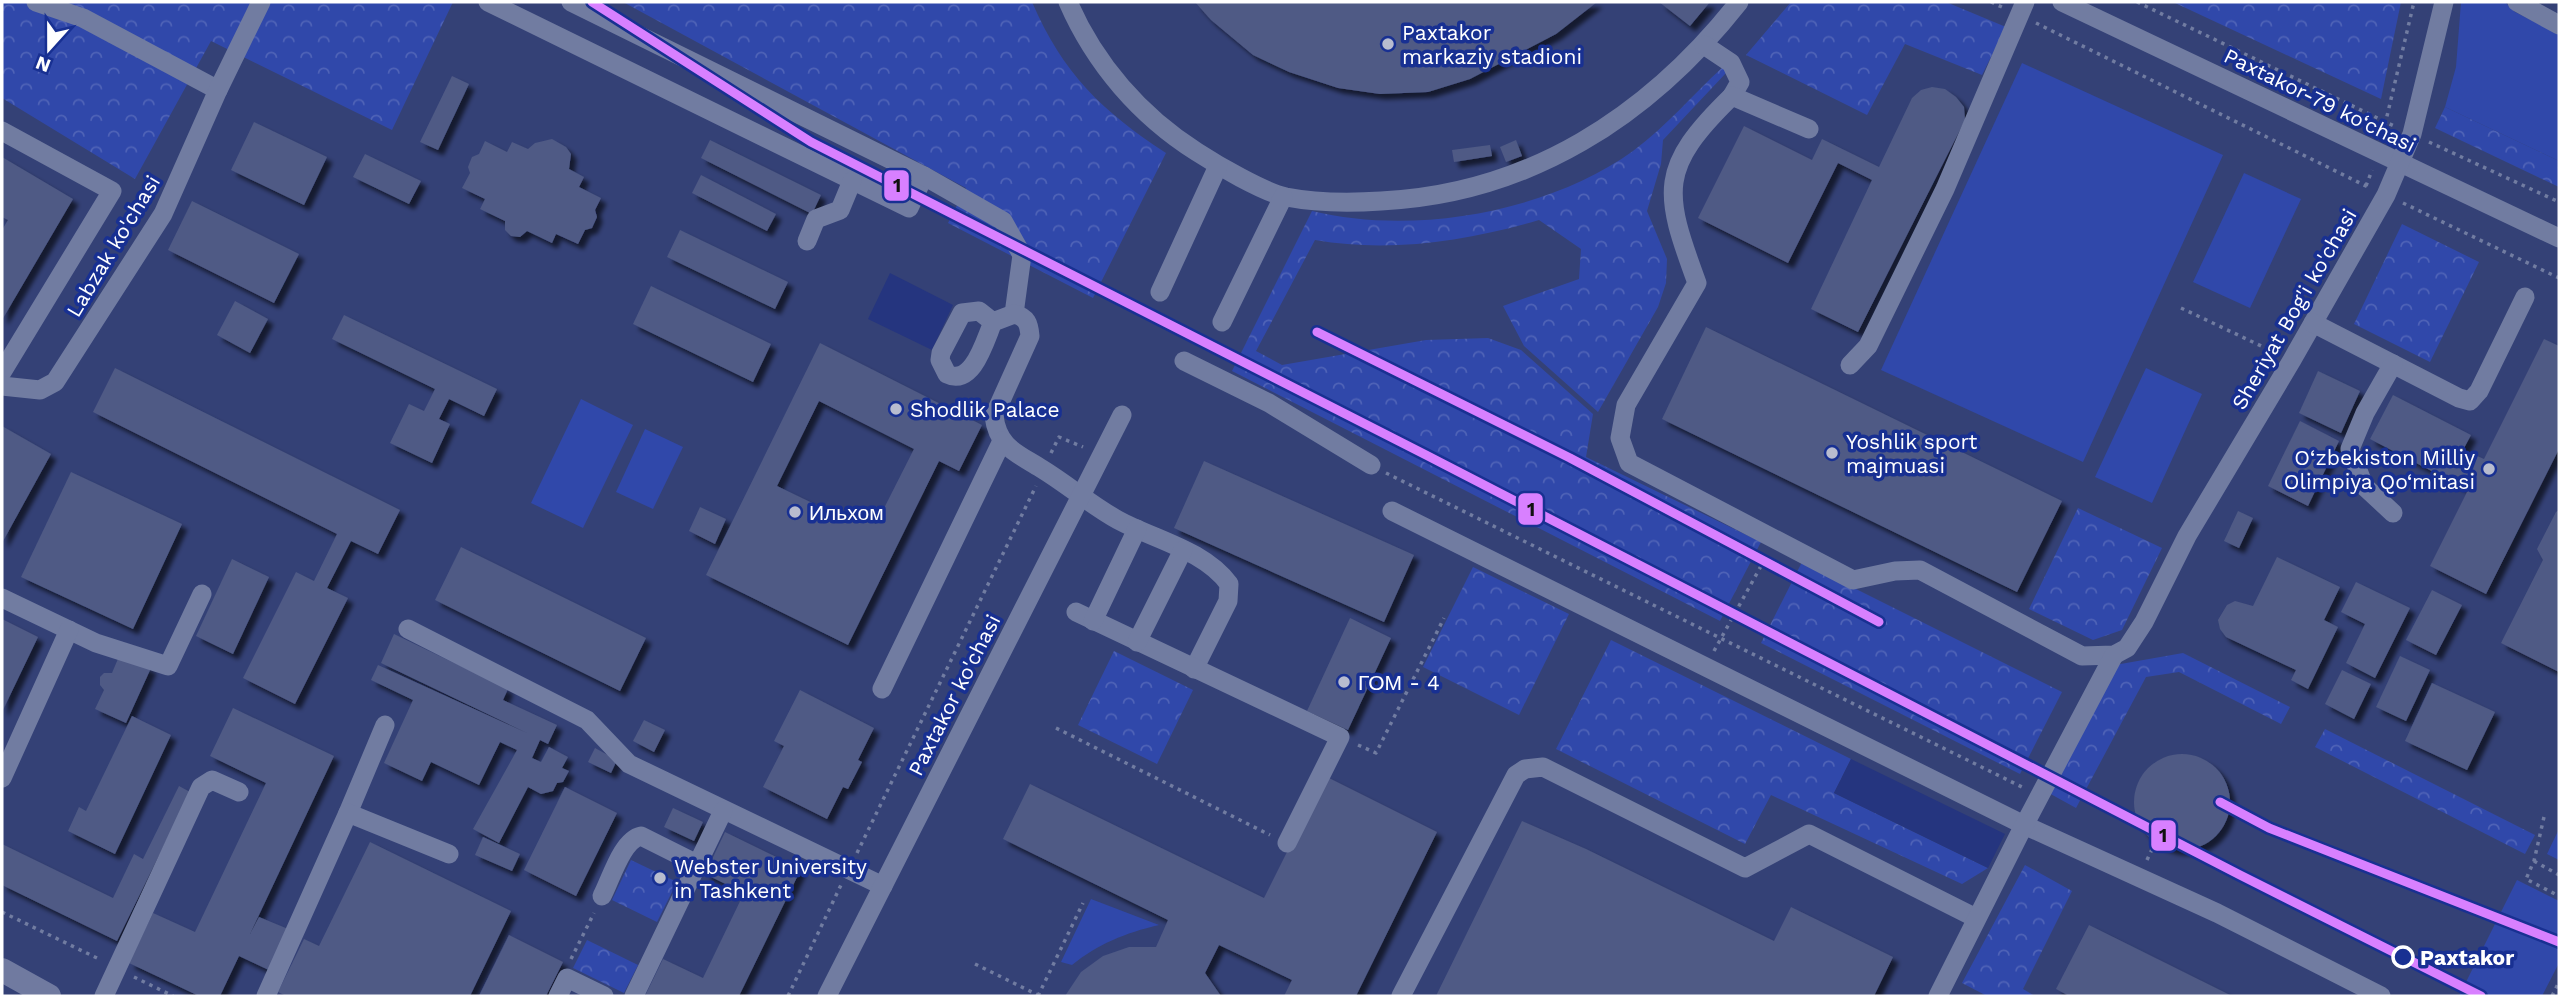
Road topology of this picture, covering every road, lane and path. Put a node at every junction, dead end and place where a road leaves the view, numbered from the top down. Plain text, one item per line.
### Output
1 (36, 2) edge
2 (261, 2) edge
3 (488, 2) edge
4 (570, 2) edge
5 (1068, 2) edge
6 (1739, 2) edge
7 (1991, 2) edge
8 (2062, 2) edge
9 (2137, 2) edge
10 (2414, 2) edge
11 (2444, 2) edge
12 (2517, 2) edge
13 (2022, 9) edge
14 (2559, 24) edge
15 (1704, 45) junction
16 (218, 90) junction
17 (1732, 96) junction
18 (2386, 122) junction
19 (1809, 129) dead end
20 (2, 131) edge
21 (2412, 134) junction
22 (2378, 153) junction
23 (2399, 163) junction
24 (1219, 166) junction
25 (925, 176) junction
26 (852, 181) junction
27 (2366, 186) junction
28 (2386, 195) junction
29 (1283, 197) junction
30 (2559, 202) edge
31 (2559, 238) edge
32 (807, 241) dead end
33 (2559, 278) edge
34 (1160, 292) dead end
35 (2525, 297) dead end
36 (2181, 308) dead end
37 (1014, 314) junction
38 (993, 322) dead end
39 (1222, 322) dead end
40 (2313, 323) junction
41 (2292, 360) junction
42 (1184, 361) dead end
43 (2393, 364) junction
44 (1850, 365) dead end
45 (2, 372) edge
46 (2, 386) edge
47 (1122, 415) dead end
48 (1002, 441) junction
49 (1101, 456) junction
50 (1371, 466) joint
51 (1044, 470) junction
52 (1080, 497) junction
53 (1392, 511) dead end
54 (2393, 513) dead end
55 (1137, 529) junction
56 (1776, 540) junction
57 (1183, 550) junction
58 (202, 594) dead end
59 (2, 598) edge
60 (1444, 618) dead end
61 (69, 629) junction
62 (408, 629) dead end
63 (1722, 639) junction
64 (1137, 642) junction
65 (2114, 655) junction
66 (1705, 667) junction
67 (1194, 668) junction
68 (882, 689) dead end
69 (385, 726) dead end
70 (1056, 728) dead end
71 (1340, 737) junction
72 (2, 778) edge
73 (239, 792) dead end
74 (2040, 795) junction
75 (723, 811) junction
76 (348, 813) junction
77 (2544, 817) dead end
78 (2024, 825) junction
79 (1287, 843) joint
80 (449, 854) dead end
81 (2534, 861) junction
82 (697, 864) junction
83 (848, 870) junction
84 (2559, 875) edge
85 (883, 886) junction
86 (602, 896) joint
87 (2559, 896) edge
88 (1083, 903) dead end
89 (2, 912) edge
90 (1976, 918) junction
91 (975, 964) dead end
92 (568, 965) dead end
93 (118, 969) junction
94 (2, 970) edge
95 (2, 980) edge
96 (2559, 982) edge
97 (1038, 995) edge
98 (37, 996) edge
99 (49, 996) edge
100 (104, 996) edge
101 (173, 996) edge
102 (266, 996) edge
103 (558, 996) edge
104 (604, 996) edge
105 (634, 996) edge
106 (788, 996) edge
107 (827, 996) edge
108 (1401, 996) edge
109 (1938, 996) edge
110 (2381, 996) edge
111 (2552, 996) edge

1 - 16 street
2 - 16 street, Labzak ko'chasi
3 - 26 street
4 - 25 street
5 - 24 street
6 - 15 street
7 - 13 path
8 - 22 street, Paxtakor-79 ko‘chasi
9 - 18 path
10 - 18 path
11 - 21 street, Sheriyat Bog'i ko'chasi
12 - 14 street
13 - 27 path
13 - 44 street
15 - 17 street
15 - 29 street
16 - 46 street, Labzak ko'chasi
17 - 19 street
17 - 56 street
18 - 21 path
18 - 22 path
20 - 45 street, Labzak ko'chasi
21 - 23 street, Sheriyat Bog'i ko'chasi
21 - 30 path
22 - 23 street, Paxtakor-79 ko‘chasi
22 - 27 path
23 - 28 street, Sheriyat Bog'i ko'chasi
23 - 31 street, Paxtakor-79 ko‘chasi
24 - 29 street
24 - 34 street
25 - 26 street
25 - 37 street
26 - 32 street
27 - 28 path
28 - 33 path
28 - 40 street, Sheriyat Bog'i ko'chasi
29 - 39 street
35 - 43 street
36 - 41 path
37 - 38 street
37 - 48 street
40 - 41 street, Sheriyat Bog'i ko'chasi
40 - 43 street
41 - 65 street, Sheriyat Bog'i ko'chasi
42 - 50 street
43 - 54 street
47 - 49 street, Paxtakor ko'chasi
48 - 51 street
48 - 68 street
49 - 51 path
49 - 52 street, Paxtakor ko'chasi
50 - 63 path
51 - 52 street
51 - 83 path
52 - 55 street
52 - 85 street, Paxtakor ko'chasi
53 - 66 street
55 - 57 street
55 - 64 street
56 - 63 path
56 - 65 street
57 - 64 street
57 - 67 street
58 - 61 street
59 - 61 street
60 - 71 path
61 - 72 street
62 - 75 street
63 - 66 path
63 - 74 path
64 - 67 street
65 - 74 street, Sheriyat Bog'i ko'chasi
66 - 78 street
67 - 71 street
69 - 76 street
70 - 79 path
71 - 79 street
73 - 93 street
74 - 78 street, Sheriyat Bog'i ko'chasi
75 - 82 street
75 - 83 street
76 - 80 street
76 - 102 street
77 - 81 path
78 - 90 street
78 - 110 street
81 - 84 path
81 - 87 path
82 - 86 street
82 - 105 street
83 - 85 street
83 - 106 path
85 - 107 street, Paxtakor ko'chasi
86 - 92 path
88 - 97 path
89 - 93 path
90 - 108 street
90 - 109 street
91 - 97 path
93 - 100 street
93 - 101 path
94 - 99 main road
95 - 98 main road
96 - 111 path
103 - 104 street

